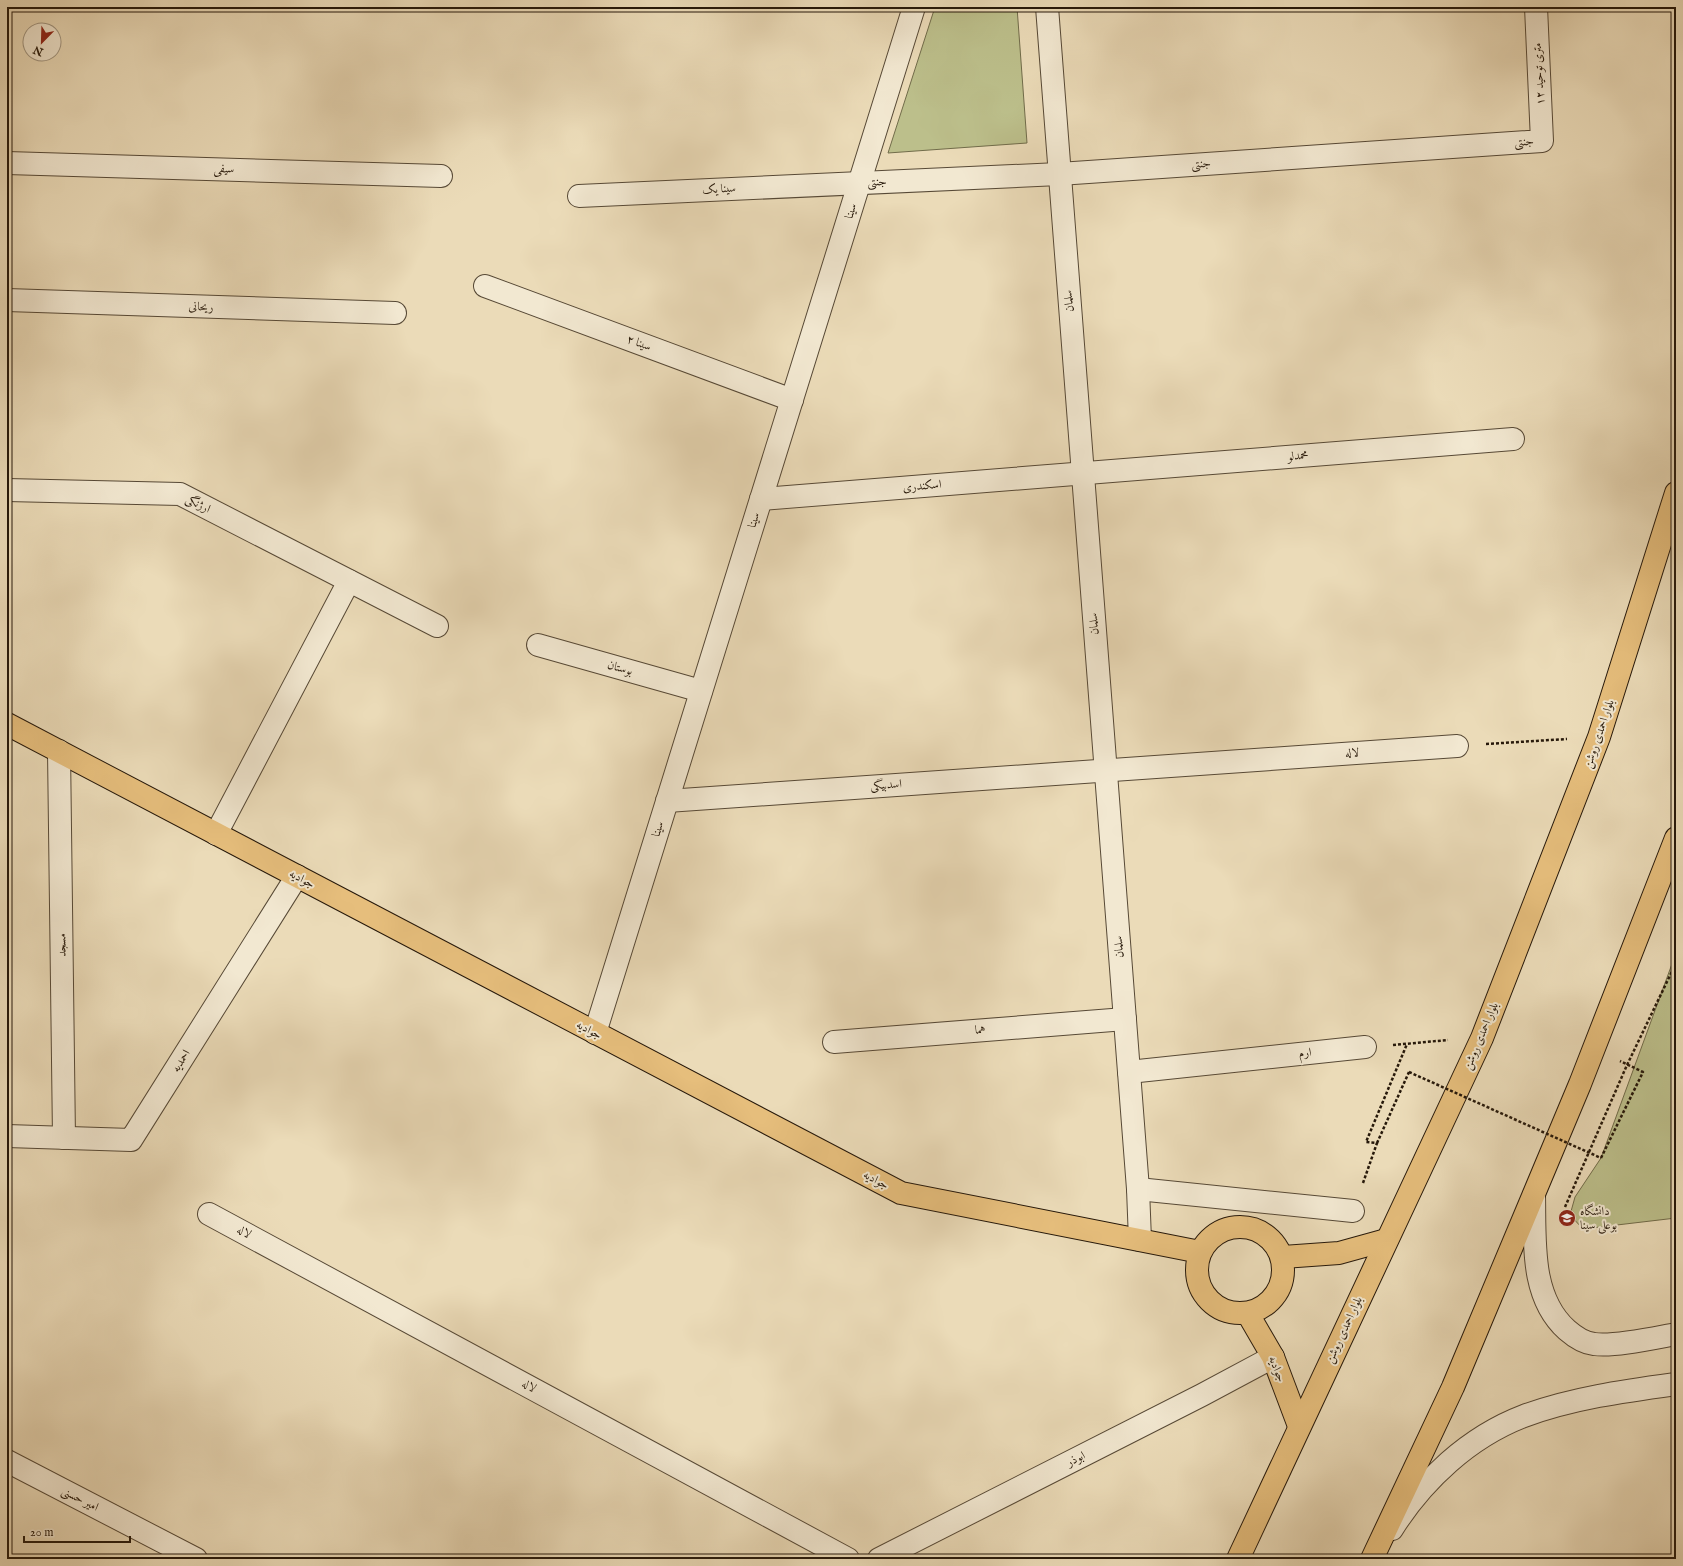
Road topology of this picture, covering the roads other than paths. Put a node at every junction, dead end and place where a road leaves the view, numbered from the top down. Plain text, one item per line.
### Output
1 (914, 7) edge
2 (1047, 7) edge
3 (1536, 7) edge
4 (1542, 141) joint
5 (7, 163) edge
6 (1059, 174) junction
7 (441, 176) dead end
8 (859, 183) junction
9 (579, 196) dead end
10 (485, 286) dead end
11 (7, 300) edge
12 (395, 313) dead end
13 (792, 400) junction
14 (1513, 439) dead end
15 (1083, 473) junction
16 (7, 490) edge
17 (1676, 493) edge
18 (761, 499) junction
19 (349, 581) junction
20 (437, 626) dead end
21 (538, 645) dead end
22 (701, 691) junction
23 (7, 724) edge
24 (1457, 746) road end
25 (59, 751) junction
26 (1106, 770) junction
27 (667, 801) junction
28 (216, 834) junction
29 (1676, 838) edge
30 (297, 876) junction
31 (1125, 1019) junction
32 (595, 1033) junction
33 (834, 1042) dead end
34 (1365, 1047) road end
35 (1129, 1072) junction
36 (7, 1136) edge
37 (64, 1138) junction
38 (1138, 1189) junction
39 (1534, 1195) junction
40 (1353, 1211) road end
41 (209, 1214) dead end
42 (1140, 1240) junction
43 (1386, 1240) junction
44 (1200, 1252) junction
45 (1283, 1257) junction
46 (1248, 1314) junction
47 (1676, 1334) edge
48 (1273, 1357) junction
49 (1676, 1384) edge
50 (1299, 1426) junction
51 (7, 1461) edge
52 (196, 1559) edge
53 (848, 1559) edge
54 (879, 1559) edge
55 (1238, 1559) edge
56 (1373, 1559) edge

1 - 8 street, سینا
2 - 6 street, سلمان
3 - 4 street, ۱۲ متری توحید
4 - 6 street, جنتی
5 - 7 street, سیفی
6 - 8 street, جنتی
6 - 15 street, سلمان
8 - 9 street, سینا یک
8 - 13 street, سینا
10 - 13 street, سینا ۲
11 - 12 street, ریحانی
13 - 18 street, سینا
14 - 15 street, محمدلو
15 - 18 street, اسکندری
15 - 26 street, سلمان
16 - 19 street, ارژنگی
17 - 43 main road, بلوار احمدی روشن
18 - 22 street, سینا
19 - 20 street, ارژنگی
19 - 28 street
21 - 22 street, بوستان
22 - 27 street, سینا
23 - 25 main road, جوادیه
24 - 26 street, لاله
25 - 28 main road, جوادیه
25 - 37 street, مسجد
26 - 27 street, اسدبیگی
26 - 31 street, سلمان
27 - 32 street, سینا
28 - 30 main road, جوادیه
29 - 39 main road
30 - 32 main road, جوادیه
30 - 37 street, احمدیه
31 - 33 street, هما
31 - 35 street, سلمان
32 - 42 main road, جوادیه
34 - 35 street, ارم
35 - 38 street, سلمان
36 - 37 street, احمدیه
38 - 40 street
38 - 42 street, سلمان
39 - 47 street
39 - 56 main road
41 - 53 street, لاله
42 - 44 main road, جوادیه
43 - 45 main road
43 - 50 main road, بلوار احمدی روشن
44 - 45 main road
44 - 46 main road
45 - 46 main road
46 - 48 main road, جوادیه
48 - 50 main road, جوادیه
48 - 54 street, ابوذر
49 - 56 street
50 - 55 main road, بلوار احمدی روشن
51 - 52 street, امیر حسنی

